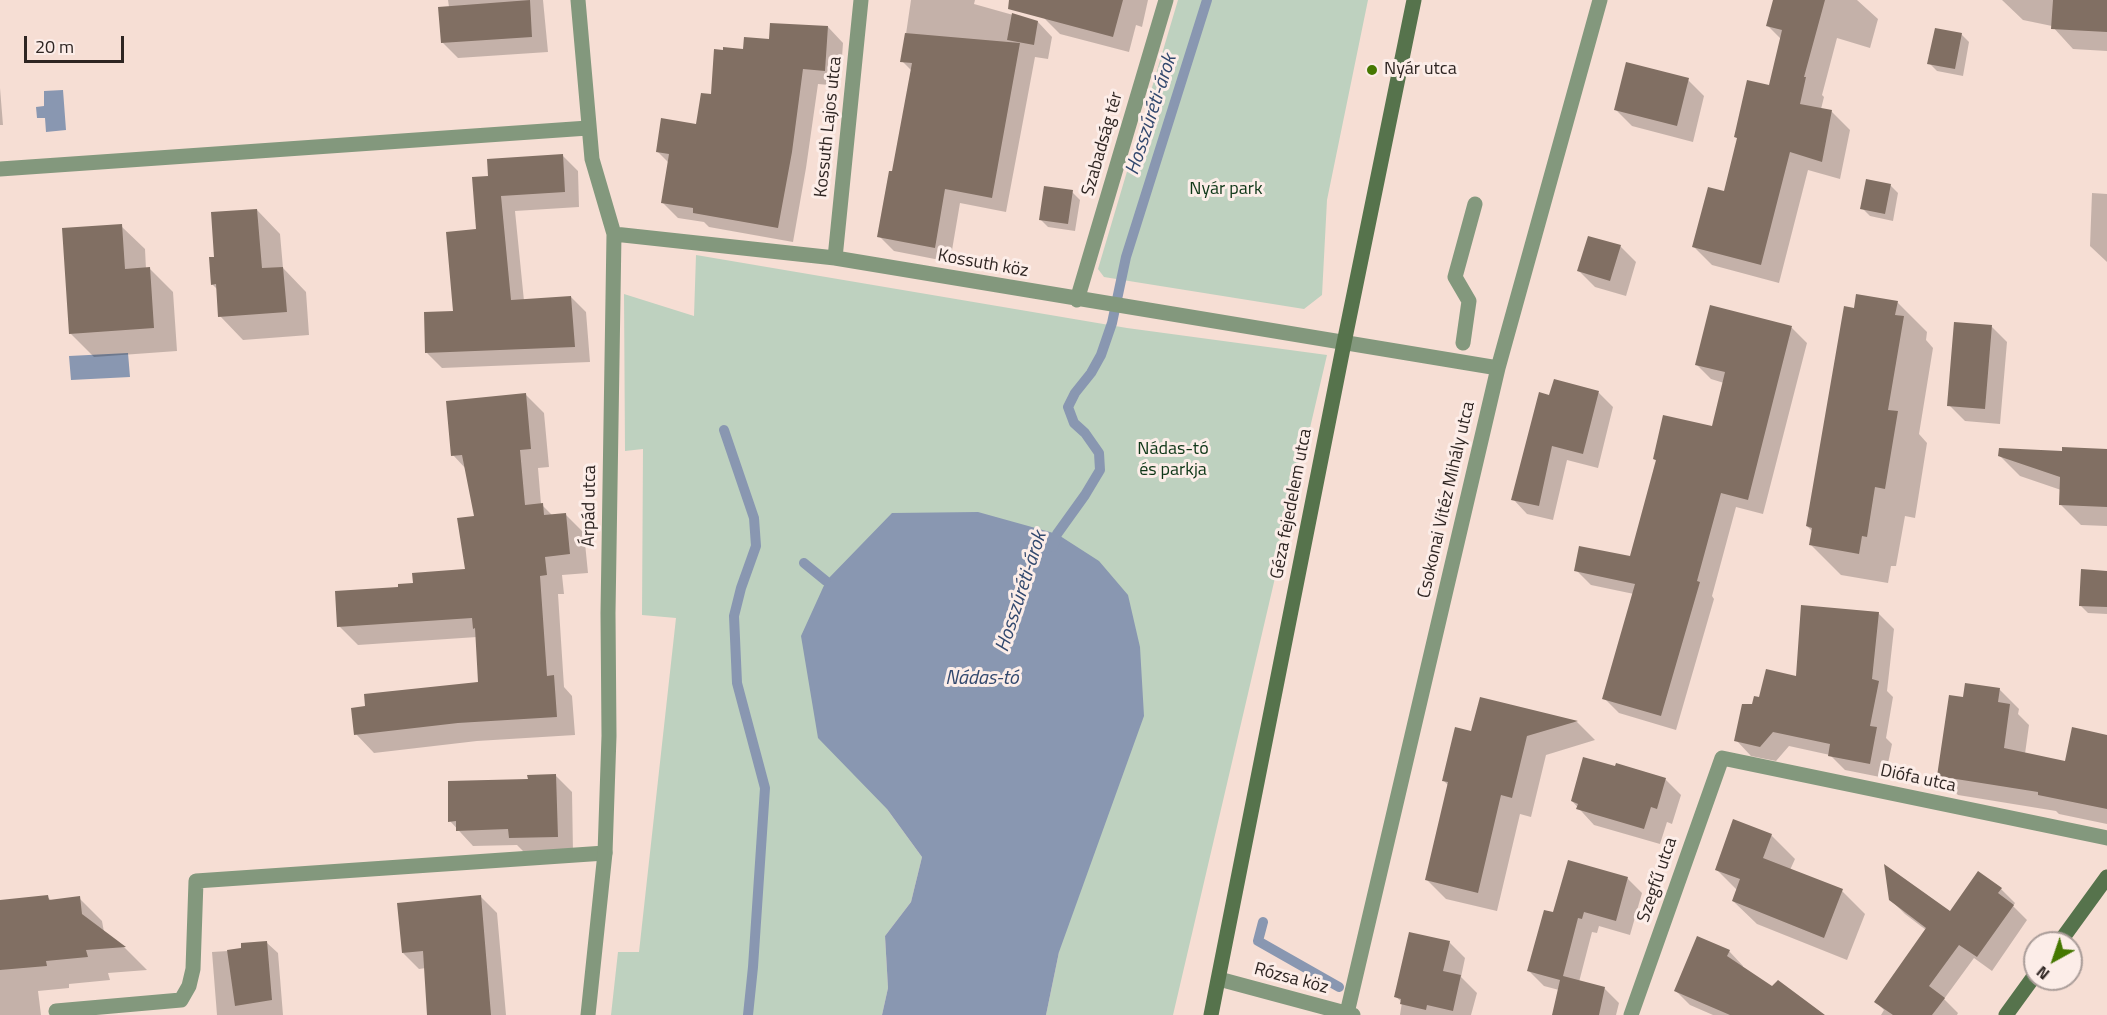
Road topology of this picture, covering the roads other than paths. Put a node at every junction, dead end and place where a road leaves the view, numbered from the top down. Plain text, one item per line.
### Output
1 (578, 0) edge
2 (861, 0) edge
3 (1166, 0) edge
4 (1414, 0) edge
5 (1600, 0) edge
6 (588, 128) junction
7 (0, 169) edge
8 (1475, 204) dead end
9 (614, 234) junction
10 (835, 258) junction
11 (1084, 301) junction
12 (1344, 343) junction
13 (1463, 343) dead end
14 (1498, 368) junction
15 (1722, 758) joint
16 (2107, 838) edge
17 (605, 853) junction
18 (2107, 877) edge
19 (2068, 931) edge
20 (1219, 979) junction
21 (2023, 991) edge
22 (56, 1011) dead end
23 (1350, 1014) edge
24 (588, 1015) edge
25 (1211, 1015) edge
26 (1631, 1015) edge
27 (2006, 1015) edge

1 - 6 street, Árpád utca
2 - 10 street, Kossuth Lajos utca
3 - 11 street, Szabadság tér
4 - 12 main road, Géza fejedelem utca
5 - 14 street, Csokonai Vitéz Mihály utca
6 - 7 street
6 - 9 street, Árpád utca
8 - 13 street
9 - 10 street, Kossuth köz
9 - 17 street, Árpád utca
10 - 11 street, Kossuth köz
11 - 12 street, Kossuth köz
12 - 14 street, Kossuth köz
12 - 20 main road, Géza fejedelem utca
14 - 23 street, Csokonai Vitéz Mihály utca
15 - 16 street, Diófa utca
15 - 26 street, Szegfű utca
17 - 22 street
17 - 24 street, Árpád utca
18 - 19 main road
20 - 23 street, Rózsa köz
20 - 25 main road, Géza fejedelem utca
21 - 27 main road

